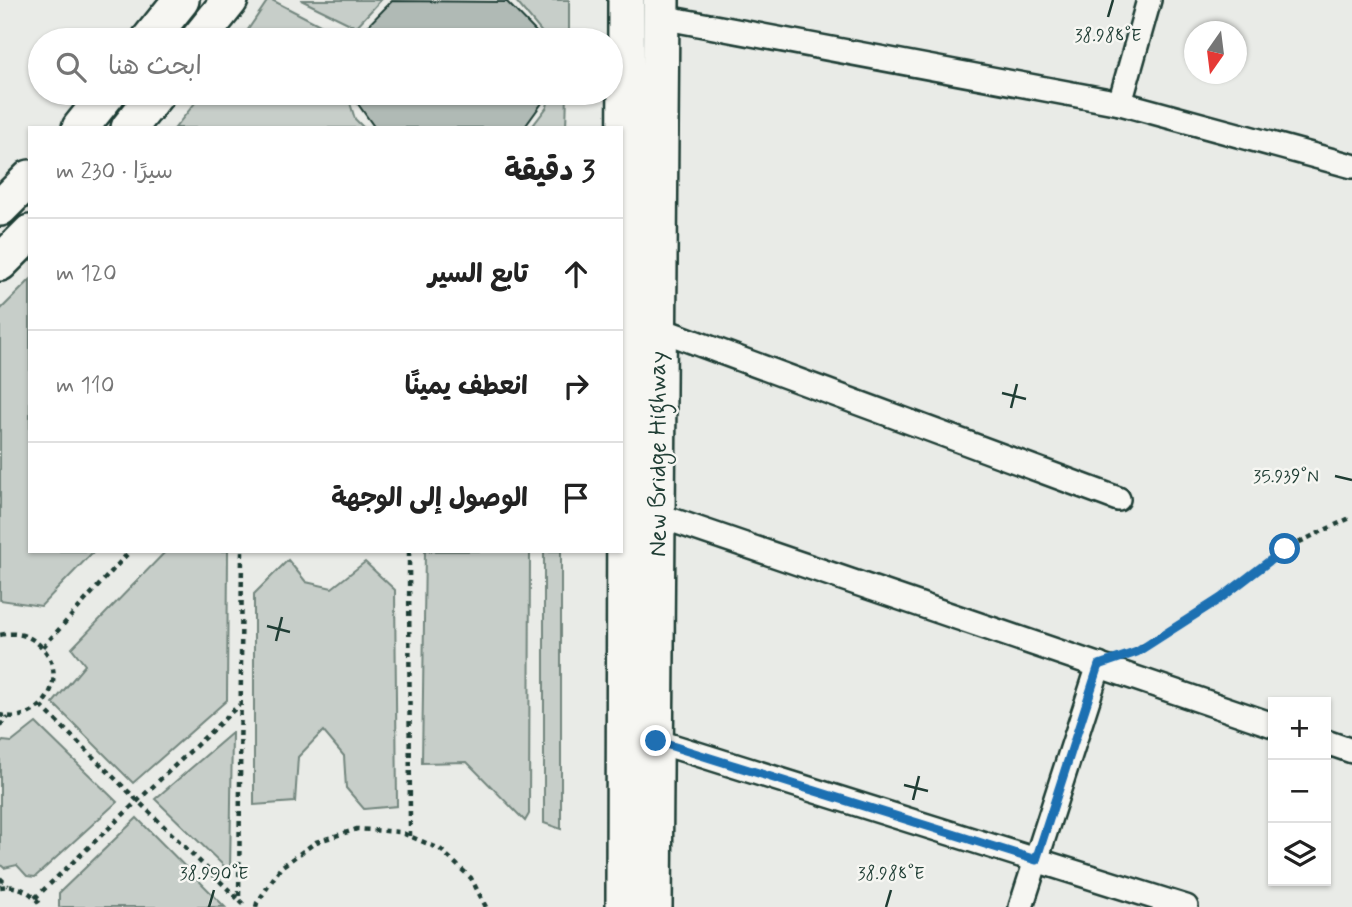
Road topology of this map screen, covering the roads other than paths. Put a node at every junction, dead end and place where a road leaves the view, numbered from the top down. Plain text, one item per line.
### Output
1 (181, 0) edge
2 (230, 0) edge
3 (626, 0) edge
4 (1149, 0) edge
5 (661, 8) edge
6 (159, 28) edge
7 (208, 28) edge
8 (1121, 103) junction
9 (98, 105) edge
10 (147, 105) edge
11 (82, 126) edge
12 (131, 126) edge
13 (1352, 166) edge
14 (28, 180) edge
15 (0, 208) edge
16 (28, 235) edge
17 (0, 263) edge
18 (659, 329) junction
19 (1118, 499) dead end
20 (657, 515) junction
21 (1099, 665) junction
22 (1268, 723) edge
23 (656, 741) junction
24 (1331, 745) edge
25 (1352, 751) edge
26 (1036, 860) junction
27 (624, 907) edge
28 (654, 907) edge
29 (1021, 907) edge
30 (1186, 907) edge

1 - 6 main road
2 - 7 main road
3 - 27 main road, New Bridge Highway
4 - 8 street
5 - 8 street
5 - 18 main road, New Bridge Highway
8 - 13 street
9 - 11 main road
10 - 12 main road
14 - 15 main road
16 - 17 main road
18 - 19 street
18 - 20 main road, New Bridge Highway
20 - 21 street
20 - 23 main road, New Bridge Highway
21 - 22 street
21 - 26 street
23 - 26 street
23 - 28 main road, New Bridge Highway
24 - 25 street
26 - 29 street
26 - 30 street

